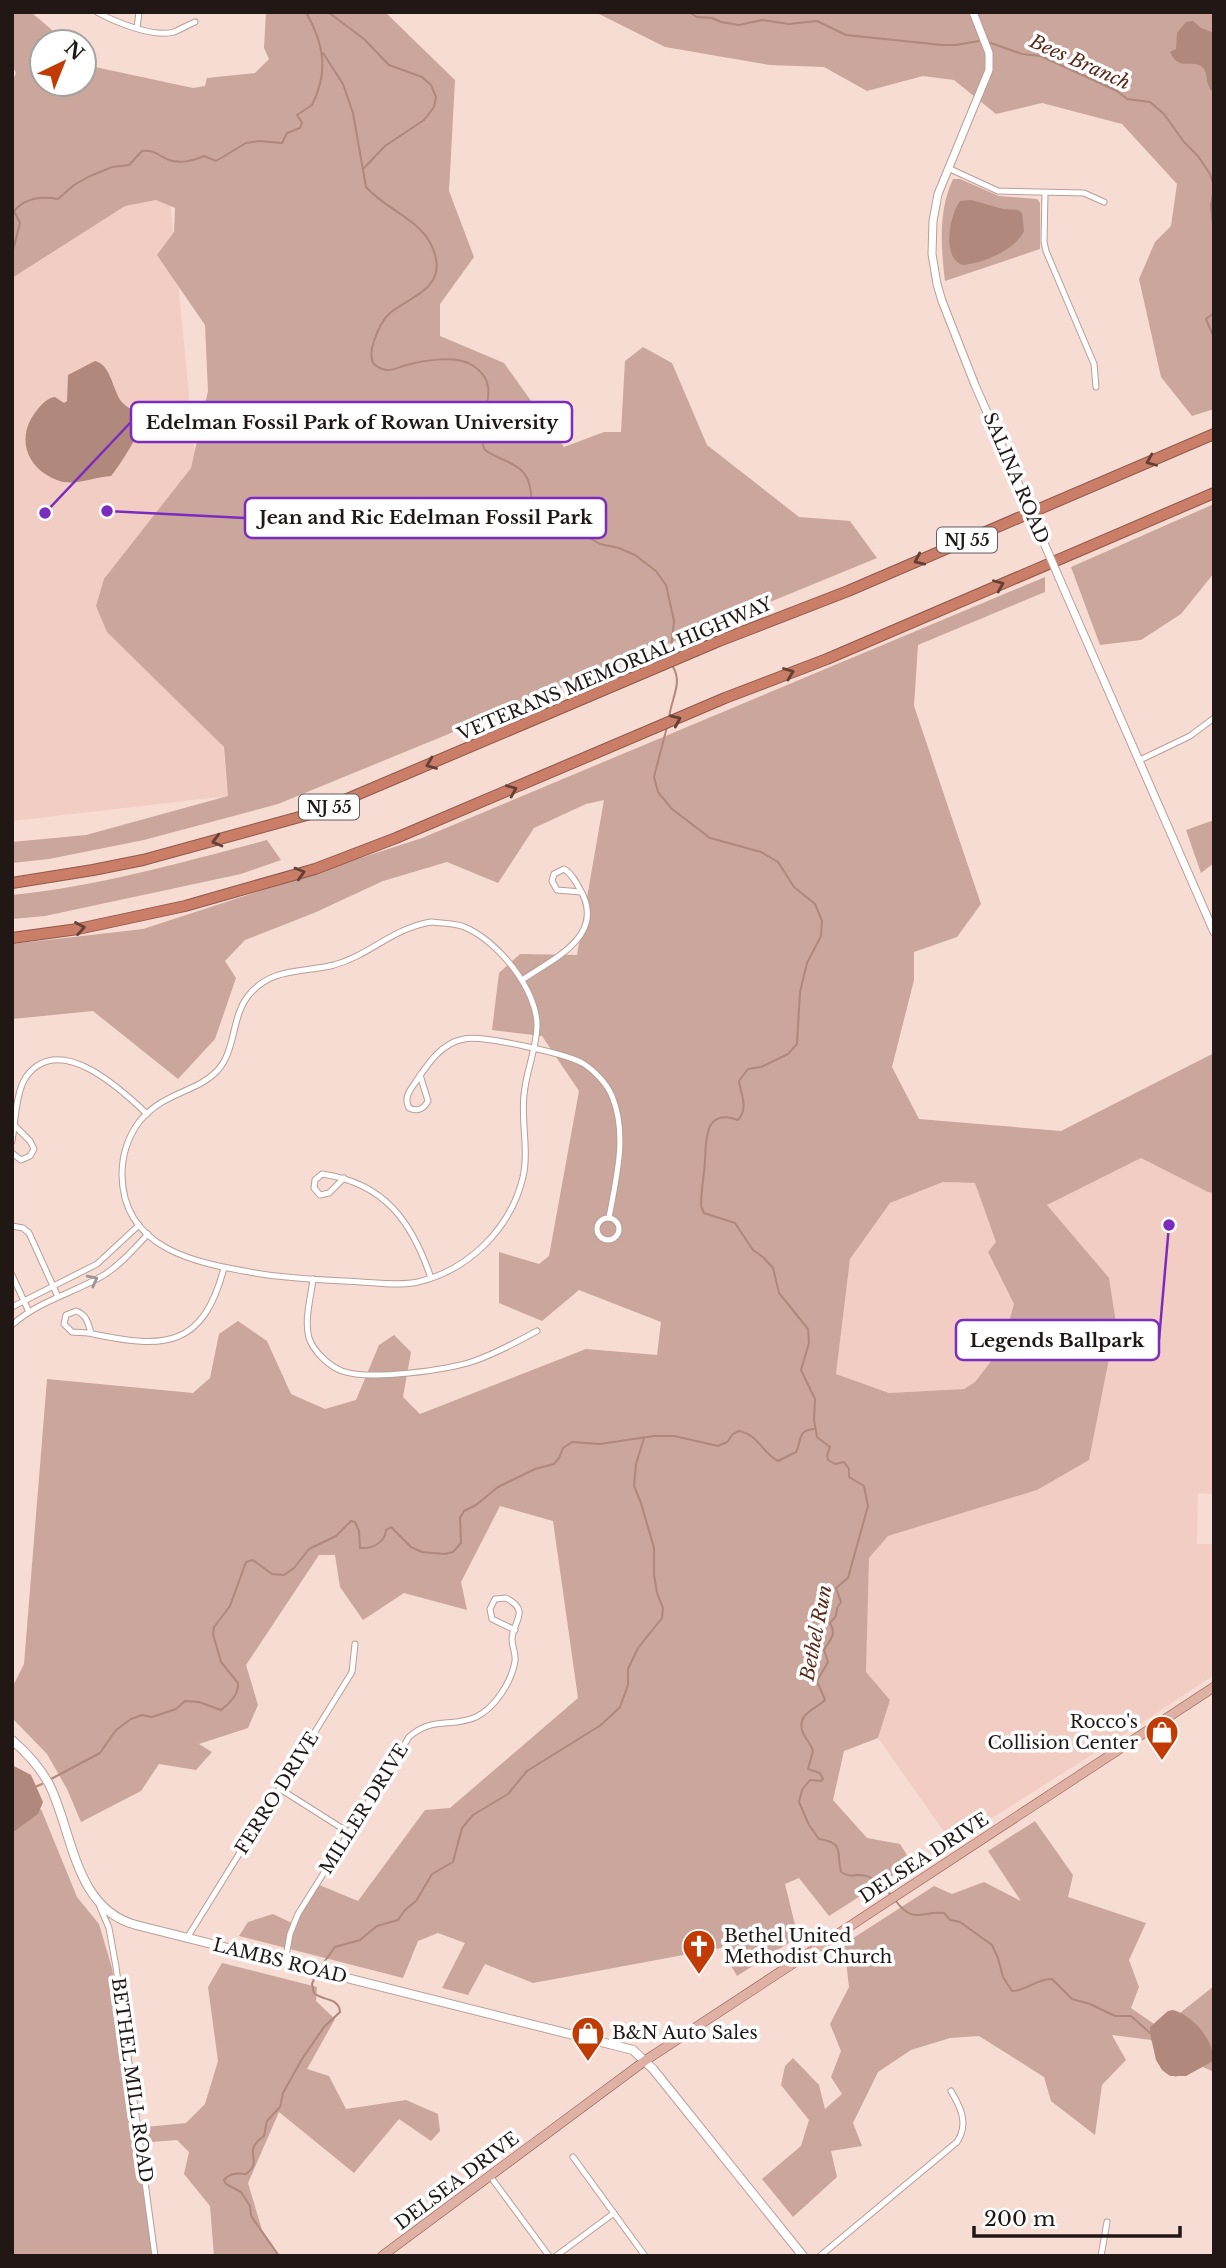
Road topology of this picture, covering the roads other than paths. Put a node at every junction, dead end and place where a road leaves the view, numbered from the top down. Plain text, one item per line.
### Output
1 (97, 12) edge
2 (139, 12) edge
3 (973, 12) edge
4 (195, 22) dead end
5 (137, 28) junction
6 (948, 168) junction
7 (1045, 193) junction
8 (1104, 202) dead end
9 (1096, 387) dead end
10 (1214, 434) edge
11 (1214, 493) edge
12 (1214, 718) edge
13 (1140, 760) junction
14 (12, 883) edge
15 (581, 892) junction
16 (1214, 932) edge
17 (12, 938) edge
18 (522, 980) junction
19 (533, 1049) junction
20 (420, 1075) junction
21 (147, 1114) junction
22 (15, 1126) junction
23 (12, 1141) edge
24 (12, 1153) edge
25 (344, 1178) junction
26 (609, 1218) junction
27 (139, 1225) junction
28 (12, 1226) edge
29 (148, 1234) junction
30 (224, 1268) junction
31 (12, 1275) edge
32 (431, 1278) junction
33 (313, 1279) junction
34 (52, 1286) junction
35 (58, 1297) junction
36 (24, 1300) junction
37 (12, 1307) edge
38 (29, 1312) junction
39 (12, 1325) edge
40 (537, 1331) dead end
41 (91, 1333) junction
42 (515, 1630) junction
43 (355, 1644) dead end
44 (1214, 1687) edge
45 (12, 1740) edge
46 (280, 1789) junction
47 (348, 1832) junction
48 (100, 1907) junction
49 (187, 1938) junction
50 (285, 1962) junction
51 (646, 2060) junction
52 (951, 2091) dead end
53 (573, 2157) dead end
54 (490, 2176) junction
55 (614, 2213) junction
56 (1107, 2222) dead end
57 (155, 2256) edge
58 (382, 2256) edge
59 (549, 2256) edge
60 (556, 2256) edge
61 (645, 2256) edge
62 (803, 2256) edge
63 (820, 2256) edge
64 (1101, 2256) edge

1 - 5 street
2 - 5 street
3 - 6 street, SALINA ROAD
4 - 5 street
6 - 7 street
6 - 13 street, SALINA ROAD, bridge
7 - 8 street
7 - 9 street
10 -> 14 highway, VETERANS MEMORIAL HIGHWAY / NJ 55
17 -> 11 highway
12 - 13 street
13 - 16 street, SALINA ROAD
15 - 15 street
15 - 18 street
18 - 19 street
18 - 21 street
19 - 20 street
19 - 26 street
19 - 32 street
20 - 20 street
21 - 22 street
21 - 27 street
22 - 23 street
22 - 24 street
25 - 25 street
25 - 32 street
26 - 26 street
27 - 29 street
27 - 34 street
28 - 34 street
29 - 30 street
35 -> 29 street
30 - 33 street
30 - 41 street
31 - 36 street
32 - 33 street
33 - 40 street
34 - 35 street
34 - 36 street
35 - 38 street
36 - 37 street
36 - 38 street
38 - 39 street
41 - 41 street
42 - 42 street, MILLER DRIVE
42 - 47 street, MILLER DRIVE
43 - 46 street, FERRO DRIVE
44 - 51 main road, DELSEA DRIVE
45 - 48 main road
46 - 47 street
46 - 49 street, FERRO DRIVE
47 - 50 street, MILLER DRIVE
48 - 49 main road, LAMBS ROAD
48 - 57 street, BETHEL MILL ROAD
49 - 50 main road, LAMBS ROAD
50 - 51 main road, LAMBS ROAD
51 - 54 main road, DELSEA DRIVE
51 - 62 main road
52 - 63 street
53 - 55 street
54 - 58 main road, DELSEA DRIVE
54 - 59 street
55 - 60 street
55 - 61 street
56 - 64 street

